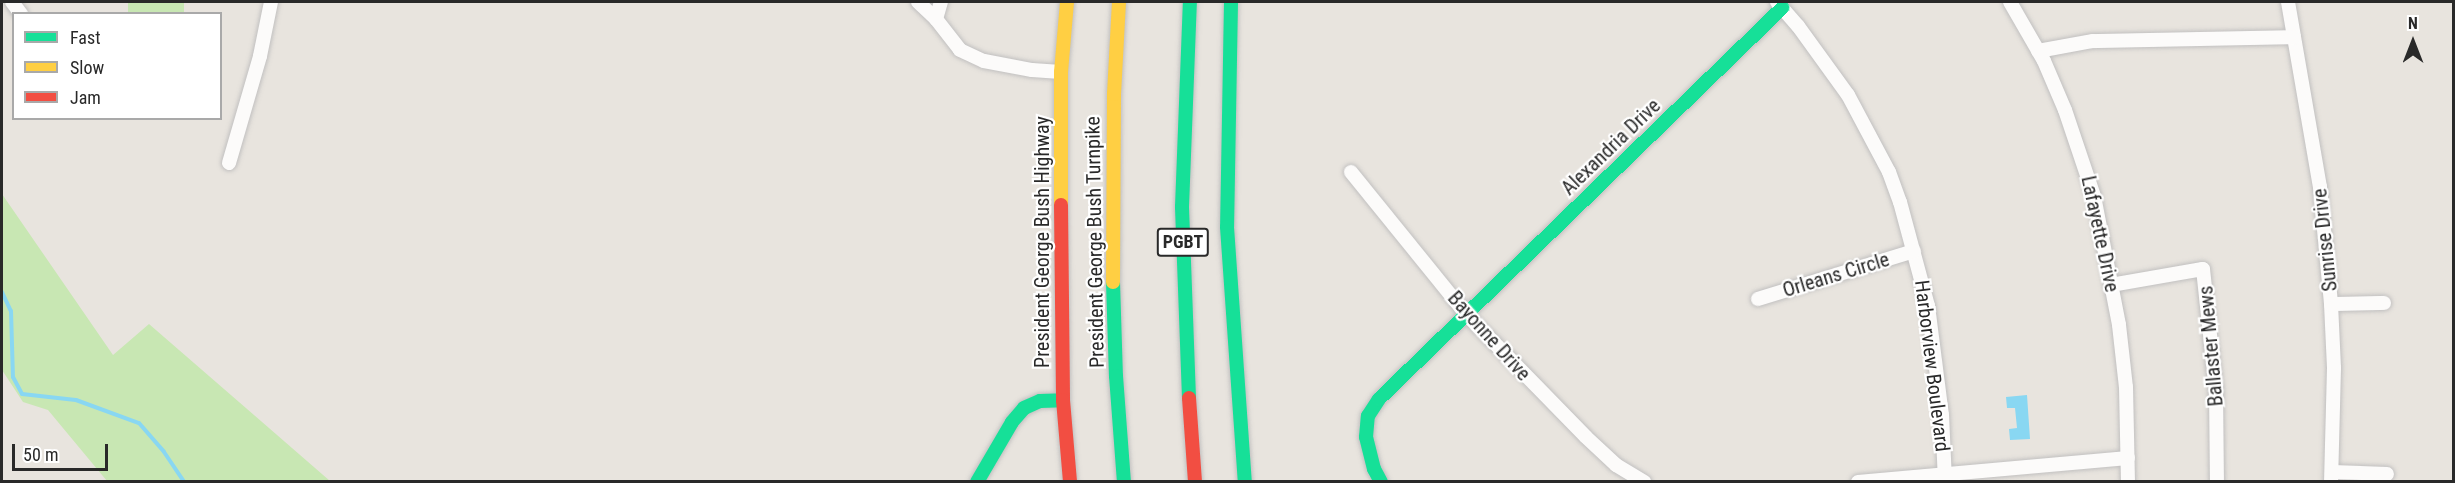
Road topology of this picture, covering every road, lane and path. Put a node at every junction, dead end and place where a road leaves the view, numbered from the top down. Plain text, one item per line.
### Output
1 (271, 2) edge
2 (918, 2) edge
3 (942, 2) edge
4 (1067, 2) edge
5 (1119, 2) edge
6 (1190, 2) edge
7 (1232, 2) edge
8 (2010, 2) edge
9 (2288, 2) edge
10 (1779, 5) edge
11 (936, 19) junction
12 (2294, 37) junction
13 (2038, 51) junction
14 (1061, 72) junction
15 (229, 163) dead end
16 (1351, 172) dead end
17 (1914, 251) junction
18 (2111, 285) junction
19 (1758, 299) dead end
20 (2384, 303) dead end
21 (2331, 304) junction
22 (1467, 315) junction
23 (1063, 400) junction
24 (2128, 458) junction
25 (2387, 474) dead end
26 (1945, 477) edge
27 (2331, 477) edge
28 (976, 482) edge
29 (1070, 482) edge
30 (1124, 482) edge
31 (1195, 482) edge
32 (1245, 482) edge
33 (1381, 482) edge
34 (1644, 482) edge
35 (1858, 482) edge
36 (2128, 482) edge
37 (2217, 482) edge

1 - 15 street
2 - 11 street
3 - 11 street
4 - 14 main road, President George Bush Highway
5 - 30 main road, President George Bush Turnpike
6 - 31 main road, PGBT
7 - 32 main road
8 - 13 street, Lafayette Drive
9 - 12 street, Sunrise Drive
10 - 17 street, Harborview Boulevard
10 - 22 main road, Alexandria Drive
11 - 14 street
12 - 13 street
12 - 21 street, Sunrise Drive
13 - 18 street, Lafayette Drive
14 - 23 main road, President George Bush Highway
16 - 22 street, Bayonne Drive
17 - 19 street, Orleans Circle
17 - 26 street, Harborview Boulevard
18 - 24 street, Lafayette Drive
18 - 37 street, Ballaster Mews
20 - 21 street
21 - 27 street, Sunrise Drive
22 - 33 main road, Alexandria Drive
22 - 34 street, Bayonne Drive
23 - 28 main road
23 - 29 main road, President George Bush Highway
24 - 26 street
24 - 36 street, Lafayette Drive
25 - 27 street
26 - 35 street

